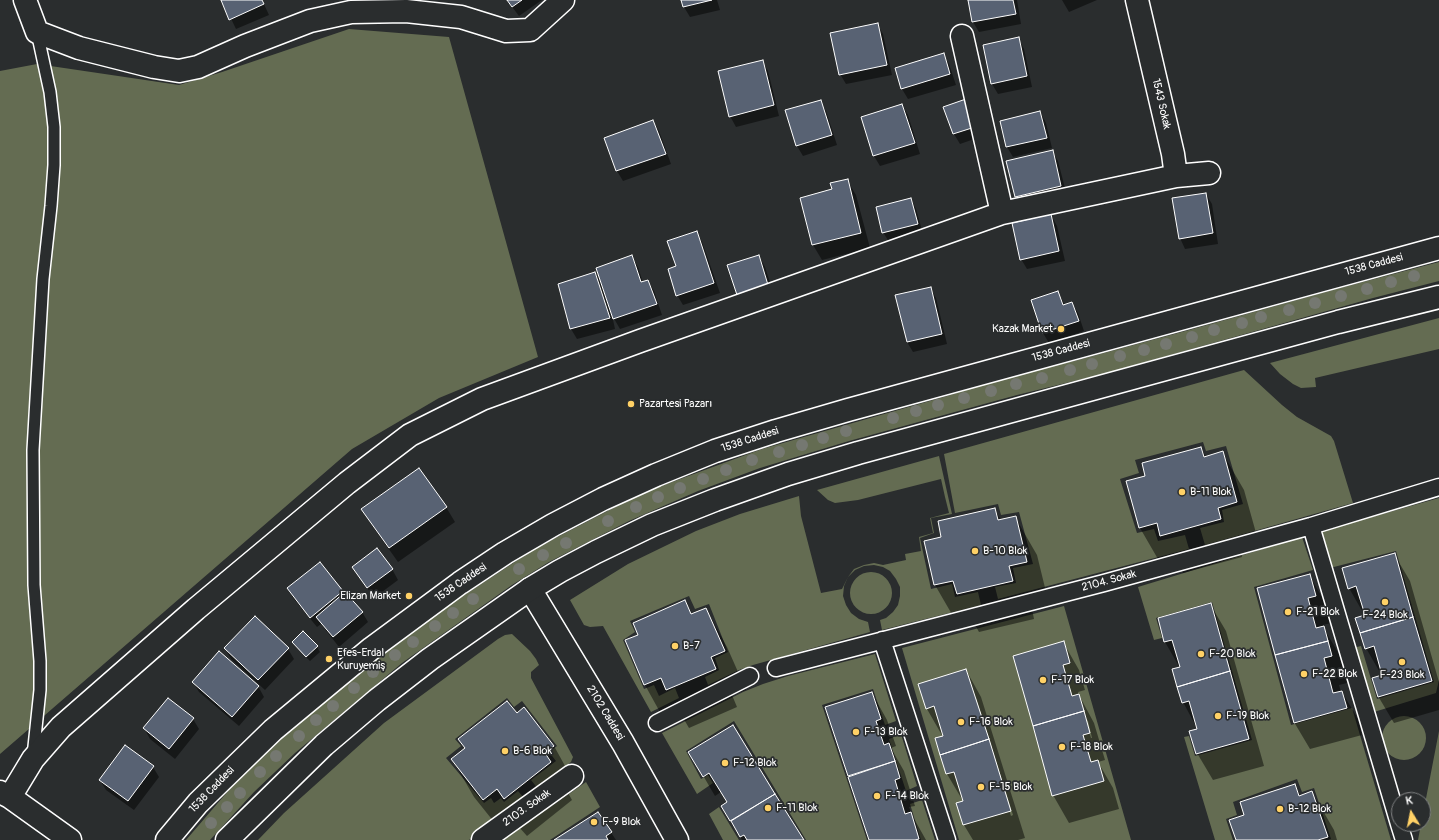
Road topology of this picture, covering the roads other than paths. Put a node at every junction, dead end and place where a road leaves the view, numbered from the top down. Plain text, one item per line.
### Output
1 (25, 0) edge
2 (563, 0) edge
3 (1137, 0) edge
4 (37, 32) junction
5 (962, 36) dead end
6 (1208, 173) dead end
7 (1176, 176) junction
8 (1002, 213) junction
9 (1439, 248) edge
10 (1439, 297) edge
11 (1439, 487) edge
12 (1311, 526) junction
13 (530, 589) junction
14 (882, 640) junction
15 (776, 668) dead end
16 (750, 676) dead end
17 (657, 723) dead end
18 (33, 759) junction
19 (572, 776) dead end
20 (5, 795) edge
21 (1391, 797) edge
22 (70, 840) edge
23 (167, 840) edge
24 (227, 840) edge
25 (483, 840) edge
26 (677, 840) edge
27 (947, 840) edge

1 - 4 street
2 - 4 street
3 - 7 street, 1543 Sokak
4 - 18 lane
5 - 8 street
6 - 7 street
7 - 8 street
8 - 18 street
9 - 23 street, 1538 Caddesi
10 - 13 street
11 - 12 street, 2104. Sokak
12 - 14 street, 2104. Sokak
12 - 21 street
13 - 24 street
13 - 26 street, 2102 Caddesi
14 - 15 street, 2104. Sokak
14 - 27 street
16 - 17 street
18 - 20 street
19 - 25 street, 2103. Sokak
20 - 22 street

